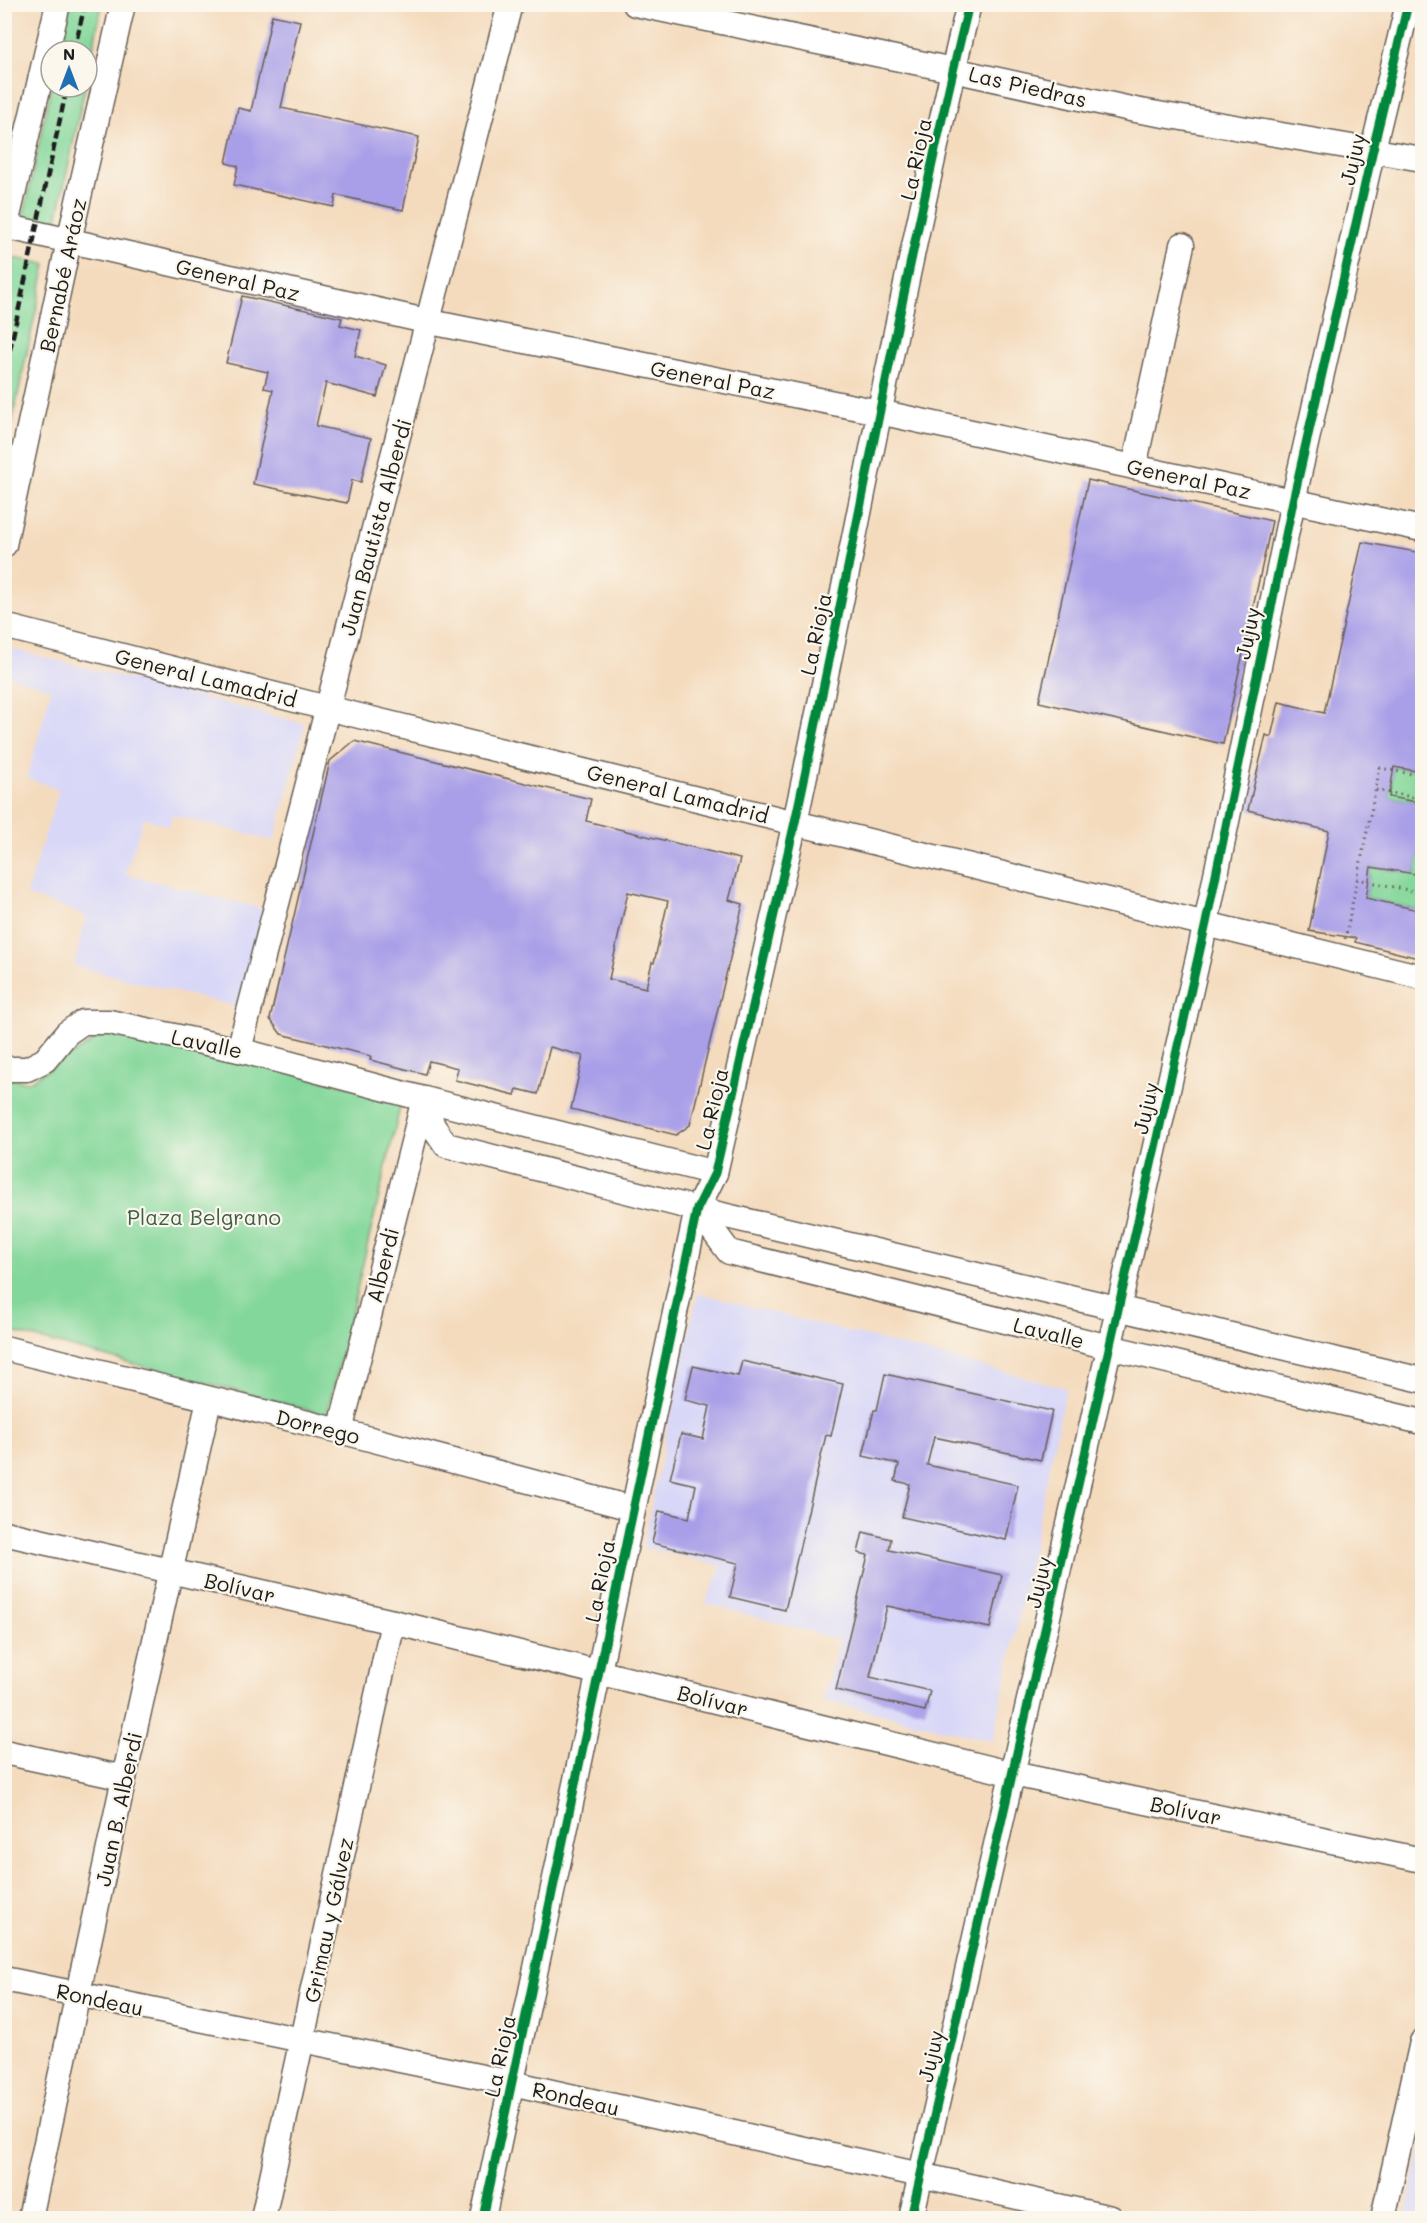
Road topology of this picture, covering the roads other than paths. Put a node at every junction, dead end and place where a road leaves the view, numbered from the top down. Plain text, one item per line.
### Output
1 (58, 4) edge
2 (123, 4) edge
3 (510, 4) edge
4 (635, 4) edge
5 (969, 4) edge
6 (1408, 4) edge
7 (953, 70) junction
8 (1373, 149) junction
9 (1422, 159) edge
10 (5, 228) edge
11 (69, 242) junction
12 (1182, 245) dead end
13 (430, 322) junction
14 (879, 412) junction
15 (1134, 467) junction
16 (1293, 501) junction
17 (1422, 529) edge
18 (4, 545) edge
19 (4, 626) edge
20 (327, 708) junction
21 (795, 821) junction
22 (1206, 924) junction
23 (1422, 977) edge
24 (239, 1050) junction
25 (4, 1069) edge
26 (423, 1099) junction
27 (715, 1173) junction
28 (697, 1209) junction
29 (1119, 1308) junction
30 (1109, 1347) junction
31 (4, 1348) edge
32 (1422, 1380) edge
33 (209, 1400) junction
34 (1422, 1422) edge
35 (340, 1431) junction
36 (631, 1508) junction
37 (4, 1533) edge
38 (171, 1572) junction
39 (393, 1622) junction
40 (599, 1672) junction
41 (4, 1752) edge
42 (1013, 1774) junction
43 (124, 1778) junction
44 (1422, 1860) edge
45 (4, 1979) edge
46 (79, 1995) junction
47 (302, 2040) junction
48 (1422, 2042) edge
49 (512, 2083) junction
50 (1417, 2095) edge
51 (921, 2176) junction
52 (30, 2218) edge
53 (263, 2218) edge
54 (483, 2218) edge
55 (911, 2218) edge
56 (1111, 2218) edge
57 (1383, 2218) edge

1 - 10 street
2 - 11 street, Bernabé Aráoz
3 - 13 street, Juan Bautista Alberdi
4 - 7 street, Las Piedras
5 - 7 street, La Rioja
6 - 8 street, Jujuy
7 - 8 street, Las Piedras
7 - 14 street, La Rioja
8 - 9 street, Las Piedras
8 - 16 street, Jujuy
10 - 11 street, General Paz
11 - 13 street, General Paz
11 - 18 street, Bernabé Aráoz
12 - 15 street
13 - 14 street, General Paz
13 - 20 street, Juan Bautista Alberdi
14 - 15 street, General Paz
14 - 21 street, La Rioja
15 - 16 street, General Paz
16 - 17 street, General Paz
16 - 22 street, Jujuy
19 - 20 street, General Lamadrid
20 - 21 street, General Lamadrid
20 - 24 street, Juan Bautista Alberdi
21 - 22 street, General Lamadrid
21 - 27 street, La Rioja
22 - 23 street, General Lamadrid
22 - 29 street, Jujuy
24 - 25 street, Lavalle
24 - 26 street, Lavalle
26 - 27 street, Lavalle
26 - 28 street, Lavalle
26 - 35 street, Alberdi
27 - 28 street, La Rioja
28 - 29 street, Lavalle
28 - 30 street, Lavalle
28 - 36 street, La Rioja
29 - 30 street, Jujuy
29 - 32 street, Lavalle
30 - 34 street, Lavalle
30 - 42 street, Jujuy
31 - 33 street, Dorrego
33 - 35 street, Dorrego
33 - 38 street, Juan B. Alberdi
35 - 36 street, Dorrego
36 - 40 street, La Rioja
37 - 38 street, Bolívar
38 - 39 street, Bolívar
38 - 43 street, Juan B. Alberdi
39 - 40 street, Bolívar
39 - 47 street, Grimau y Gálvez
40 - 42 street, Bolívar
40 - 49 street, La Rioja
41 - 43 street
42 - 44 street, Bolívar
42 - 51 street, Jujuy
43 - 46 street, Juan B. Alberdi
45 - 46 street, Rondeau
46 - 47 street, Rondeau
46 - 52 street, Juan B. Alberdi
47 - 49 street, Rondeau
47 - 53 street, Grimau y Gálvez
48 - 50 street
49 - 51 street, Rondeau
49 - 54 street, La Rioja
50 - 57 street
51 - 55 street, Jujuy
51 - 56 street, Rondeau

